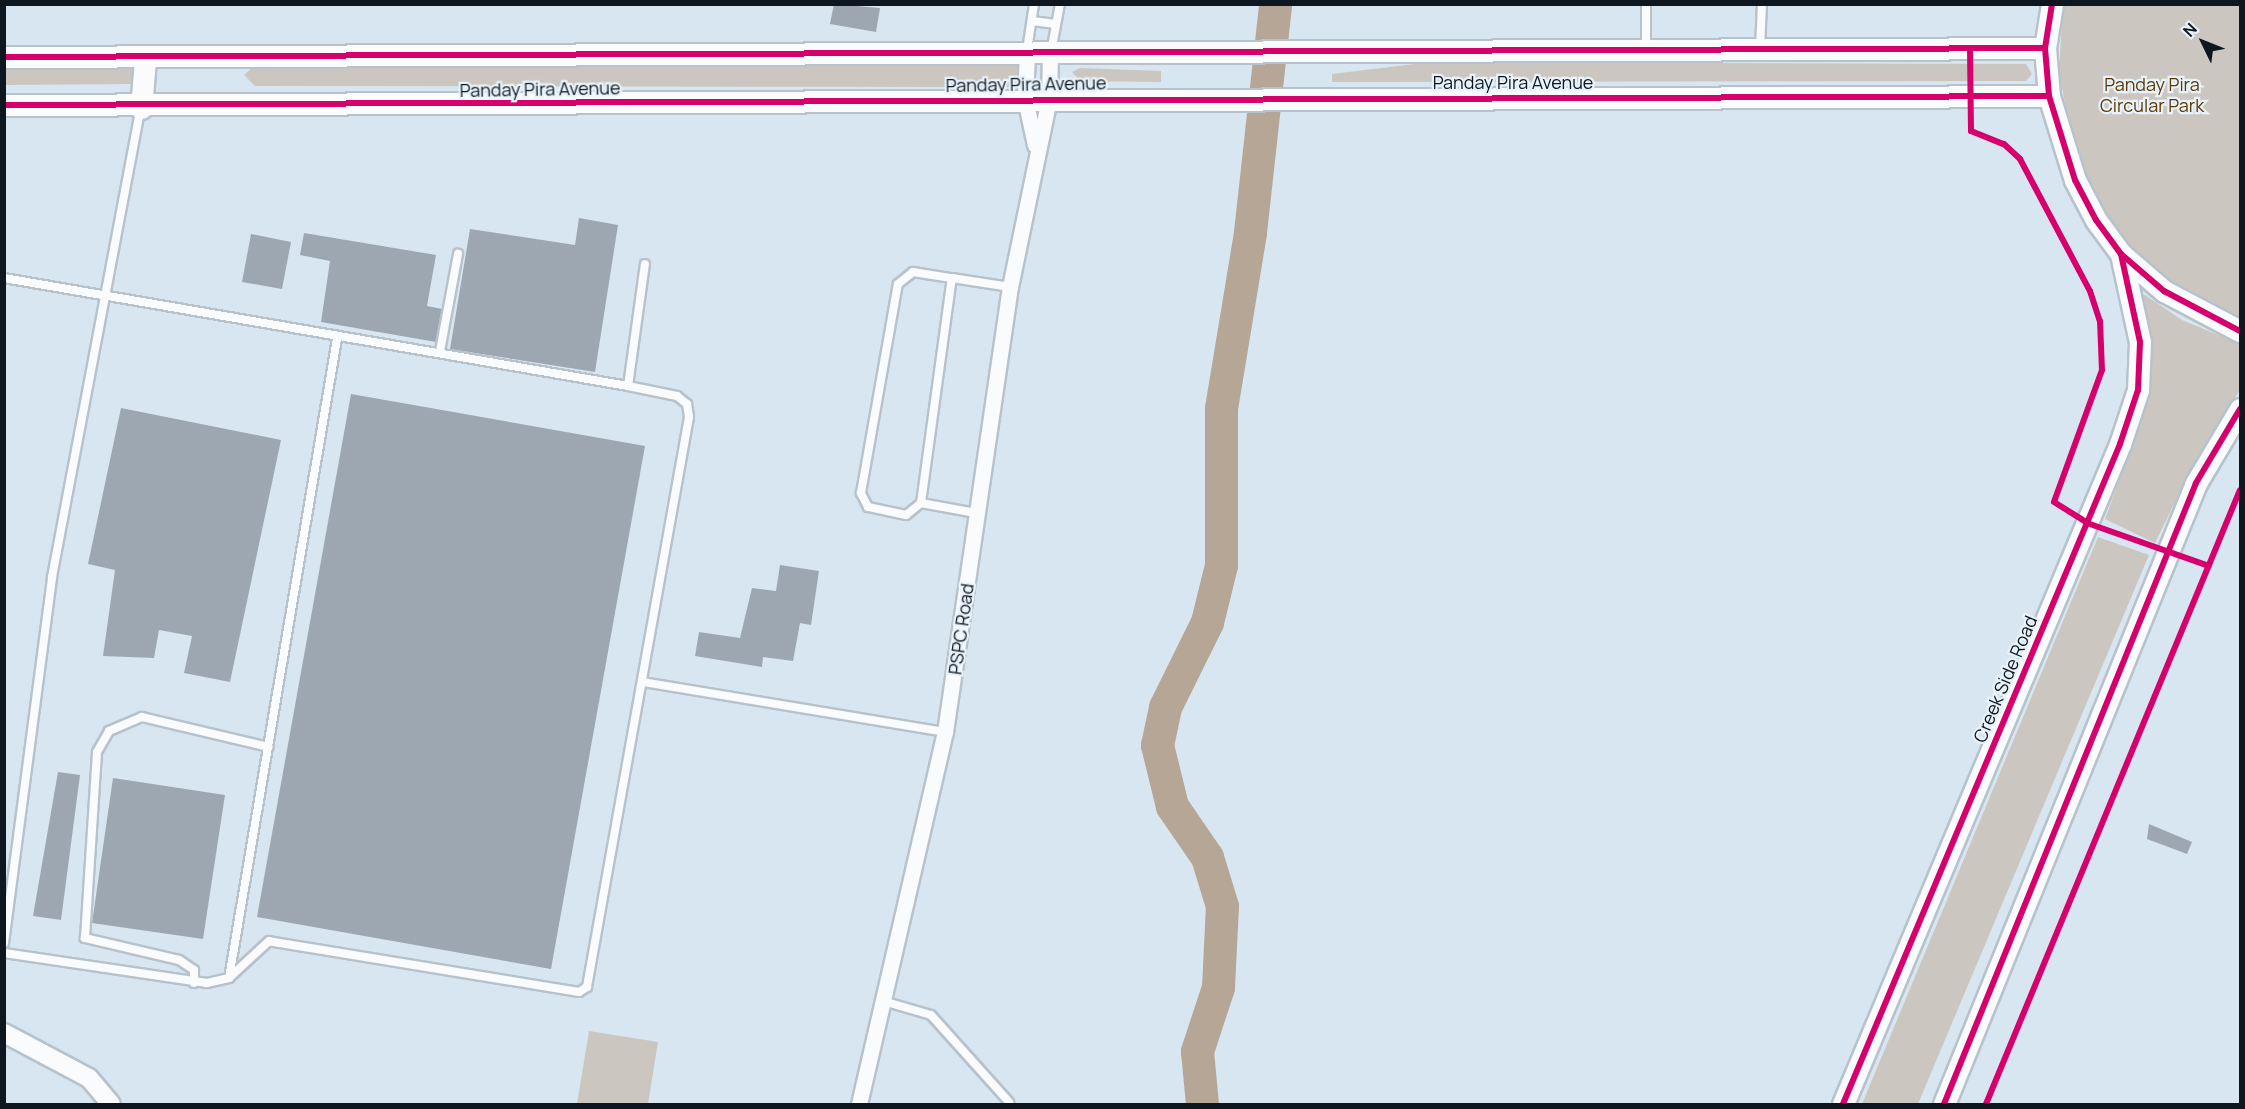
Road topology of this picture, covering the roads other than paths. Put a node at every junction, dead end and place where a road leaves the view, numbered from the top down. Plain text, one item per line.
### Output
1 (1034, 4) edge
2 (1060, 4) edge
3 (1646, 4) edge
4 (1762, 4) edge
5 (2052, 4) edge
6 (1032, 21) junction
7 (1056, 24) junction
8 (2045, 48) junction
9 (1646, 51) junction
10 (1027, 53) junction
11 (1050, 53) junction
12 (1760, 53) junction
13 (4, 57) edge
14 (145, 60) junction
15 (2049, 96) junction
16 (1025, 99) junction
17 (1049, 99) junction
18 (4, 105) edge
19 (141, 108) junction
20 (1035, 147) junction
21 (458, 254) dead end
22 (2121, 254) junction
23 (645, 264) dead end
24 (4, 278) edge
25 (952, 278) junction
26 (1010, 287) junction
27 (109, 293) junction
28 (2241, 331) edge
29 (337, 339) junction
30 (440, 351) junction
31 (628, 386) junction
32 (2241, 409) edge
33 (921, 503) junction
34 (976, 513) junction
35 (643, 682) junction
36 (945, 732) junction
37 (268, 747) junction
38 (4, 944) edge
39 (4, 953) edge
40 (230, 978) junction
41 (194, 983) junction
42 (883, 1001) junction
43 (4, 1033) edge
44 (1009, 1102) dead end
45 (111, 1104) edge
46 (859, 1104) edge
47 (1843, 1104) edge
48 (1944, 1104) edge

1 - 6 lane
2 - 7 lane
3 - 9 lane
4 - 12 lane
5 - 8 main road
6 - 7 lane
6 - 10 lane
7 - 11 lane
8 - 12 main road, Panday Pira Avenue
8 - 15 main road
9 - 11 main road, Panday Pira Avenue
9 - 12 main road, Panday Pira Avenue
10 - 11 main road, Panday Pira Avenue
10 - 14 main road, Panday Pira Avenue
10 - 16 street, PSPC Road
11 - 17 street, PSPC Road
13 - 14 main road, Panday Pira Avenue
14 - 19 main road
15 - 17 main road, Panday Pira Avenue
15 - 22 main road
16 - 17 main road, Panday Pira Avenue
16 - 19 main road, Panday Pira Avenue
16 - 20 street, PSPC Road
17 - 20 street, PSPC Road
18 - 19 main road, Panday Pira Avenue
19 - 27 lane
20 - 26 street, PSPC Road
21 - 30 lane
22 - 28 main road
22 - 47 main road, Creek Side Road
23 - 31 lane
24 - 27 lane
25 - 26 lane
25 - 33 lane
25 - 33 lane
26 - 34 street, PSPC Road
27 - 29 lane
27 - 38 lane
29 - 30 lane
29 - 37 lane
30 - 31 lane
31 - 35 lane
32 - 48 main road
33 - 34 lane
34 - 36 street, PSPC Road
35 - 36 lane
35 - 40 lane
36 - 42 street, PSPC Road
37 - 40 lane
37 - 41 lane
39 - 41 lane
40 - 41 lane
42 - 44 lane
42 - 46 street, PSPC Road
43 - 45 street

